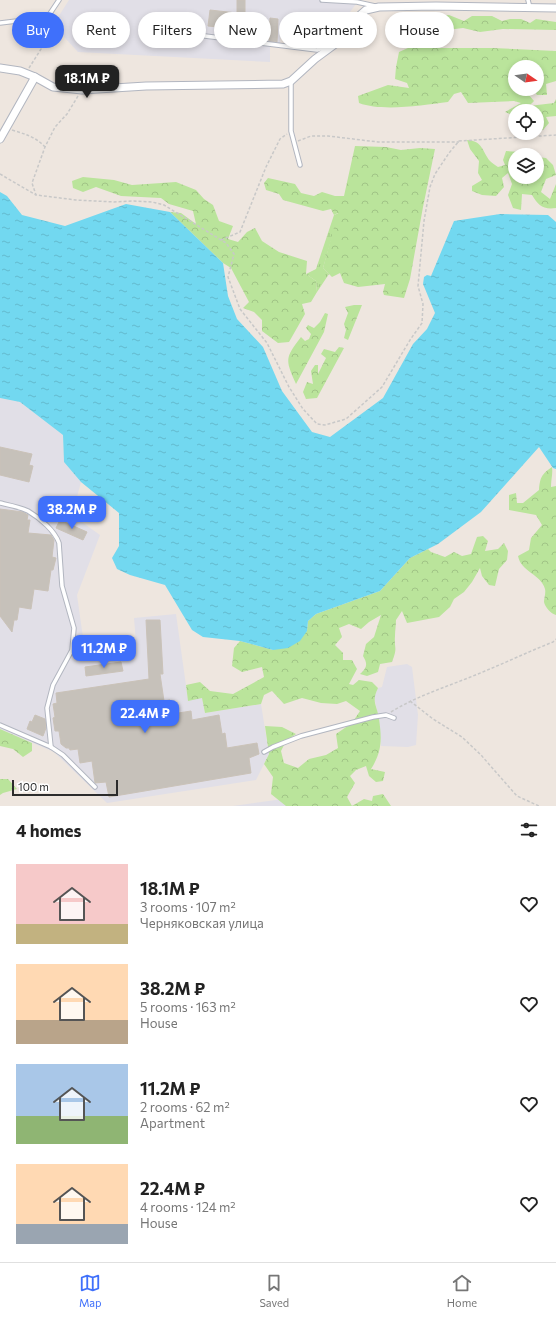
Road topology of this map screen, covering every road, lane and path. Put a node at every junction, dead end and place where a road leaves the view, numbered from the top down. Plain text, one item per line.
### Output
1 (59, 0) edge
2 (322, 0) edge
3 (528, 0) edge
4 (379, 7) junction
5 (556, 8) edge
6 (531, 9) junction
7 (51, 12) edge
8 (364, 12) edge
9 (12, 22) edge
10 (0, 23) edge
11 (206, 36) edge
12 (279, 45) edge
13 (41, 48) edge
14 (301, 48) edge
15 (323, 48) edge
16 (329, 48) edge
17 (0, 68) edge
18 (28, 74) junction
19 (35, 77) junction
20 (291, 81) junction
21 (82, 90) junction
22 (6, 129) junction
23 (291, 131) junction
24 (556, 135) edge
25 (0, 139) edge
26 (294, 142) junction
27 (459, 142) junction
28 (45, 147) junction
29 (300, 165) dead end
30 (0, 174) edge
31 (36, 195) junction
32 (221, 240) junction
33 (0, 503) edge
34 (556, 638) edge
35 (410, 702) junction
36 (386, 716) junction
37 (394, 718) dead end
38 (0, 725) edge
39 (51, 747) junction
40 (264, 752) dead end
41 (94, 787) dead end
42 (539, 806) edge

1 - 7 lane
2 - 4 lane
3 - 6 lane
4 - 6 street
4 - 8 street
5 - 6 street
9 - 10 lane
11 - 12 lane
13 - 18 path
14 - 15 lane
16 - 20 street
17 - 18 street
18 - 19 street
19 - 21 street
19 - 22 street
20 - 21 street
20 - 23 lane
21 - 28 path
22 - 25 street
22 - 28 path
23 - 26 lane
23 - 32 path
24 - 27 path
26 - 27 path
26 - 29 lane
27 - 32 path
28 - 31 path
30 - 31 path
31 - 32 path
33 - 39 lane
34 - 35 path
35 - 36 path
35 - 42 path
36 - 37 lane
36 - 40 lane
38 - 39 lane
39 - 41 lane

